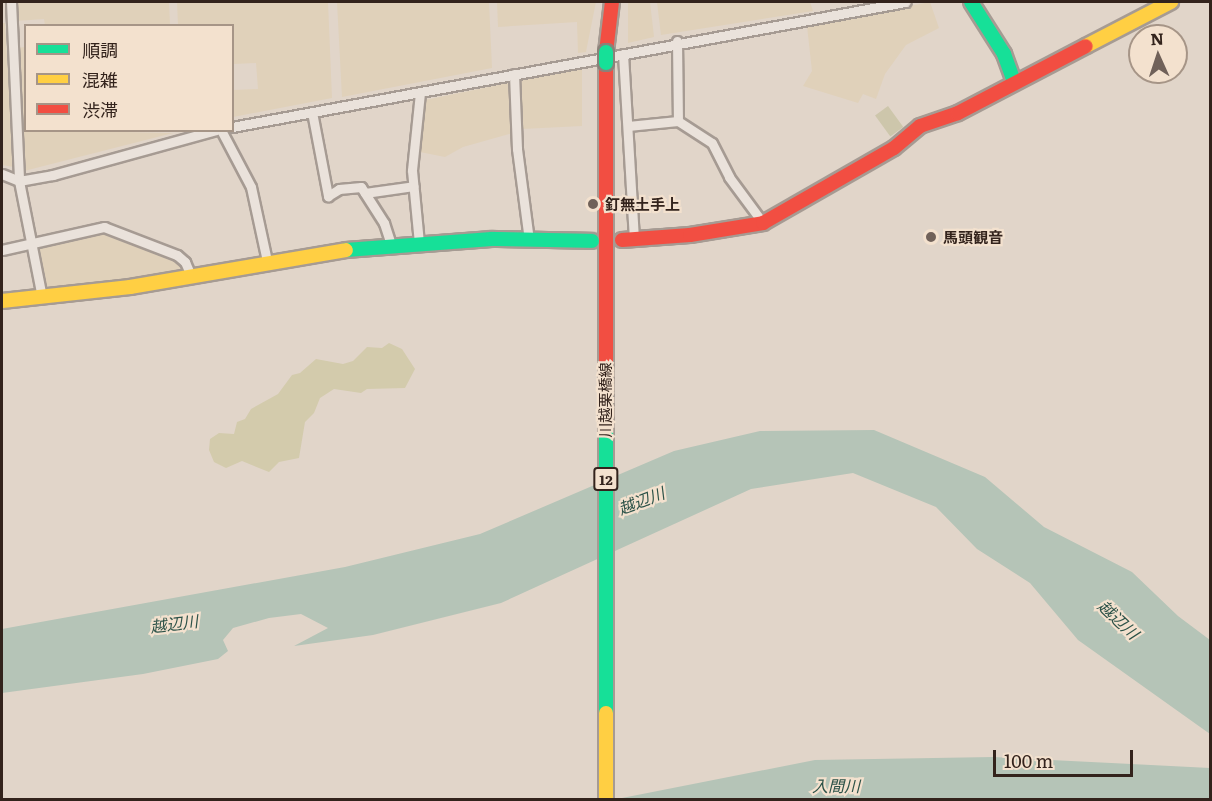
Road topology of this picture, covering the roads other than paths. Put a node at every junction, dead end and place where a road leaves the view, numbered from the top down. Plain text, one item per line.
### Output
1 (11, 2) edge
2 (612, 2) edge
3 (904, 2) edge
4 (972, 2) edge
5 (1171, 2) edge
6 (677, 41) junction
7 (623, 54) junction
8 (514, 74) junction
9 (1014, 81) junction
10 (420, 92) junction
11 (312, 112) junction
12 (678, 121) junction
13 (628, 126) junction
14 (234, 127) edge
15 (208, 132) edge
16 (222, 132) edge
17 (2, 174) edge
18 (19, 181) junction
19 (414, 186) junction
20 (365, 194) junction
21 (763, 222) junction
22 (628, 239) joint
23 (32, 240) junction
24 (528, 240) junction
25 (592, 242) dead end
26 (419, 243) junction
27 (391, 245) junction
28 (2, 250) edge
29 (267, 261) junction
30 (190, 273) junction
31 (42, 297) junction
32 (2, 301) edge
33 (606, 800) edge

1 - 18 street
2 - 33 street, 川越栗橋線 / 12
3 - 6 street
4 - 9 street
5 - 9 street
6 - 7 street
6 - 12 street
7 - 8 street
7 - 13 street
8 - 10 street
8 - 24 street
9 - 21 street
10 - 11 street
10 - 19 street
11 - 14 street
11 - 20 street
12 - 13 street
12 - 21 street
13 - 22 street
15 - 18 street
16 - 29 street
17 - 18 street
18 - 23 street
19 - 20 street
19 - 26 street
20 - 27 street
21 - 22 street
23 - 28 street
23 - 30 street
23 - 31 street
24 - 25 street
24 - 26 street
26 - 27 street
27 - 29 street
29 - 30 street
30 - 31 street
31 - 32 street

